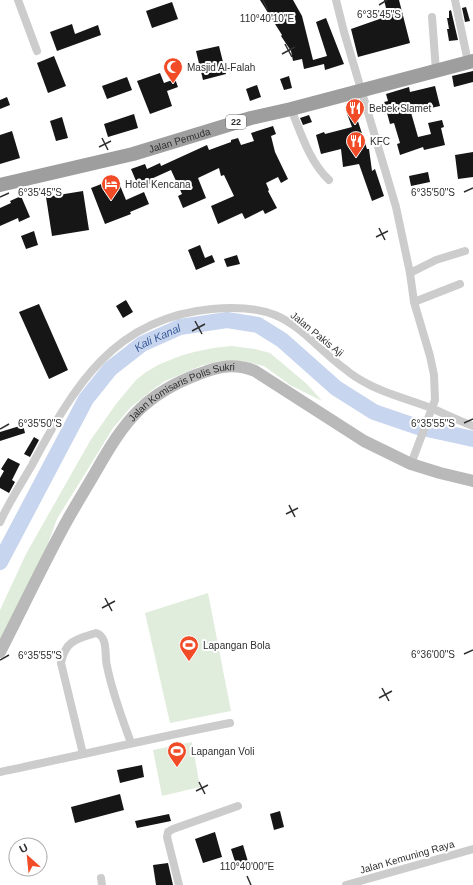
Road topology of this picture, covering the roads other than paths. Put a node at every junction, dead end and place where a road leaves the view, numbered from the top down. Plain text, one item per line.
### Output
1 (18, 0) edge
2 (336, 0) edge
3 (455, 0) edge
4 (432, 18) dead end
5 (37, 51) dead end
6 (470, 62) edge
7 (436, 71) junction
8 (361, 90) junction
9 (291, 109) junction
10 (329, 180) dead end
11 (0, 185) edge
12 (465, 251) dead end
13 (410, 273) junction
14 (460, 284) dead end
15 (414, 302) junction
16 (432, 408) junction
17 (473, 426) edge
18 (412, 459) junction
19 (473, 481) edge
20 (0, 522) edge
21 (0, 652) edge
22 (230, 723) dead end
23 (131, 743) junction
24 (83, 754) junction
25 (0, 772) edge
26 (238, 806) dead end
27 (473, 849) edge
28 (179, 885) edge
29 (346, 885) edge

1 - 5 street
2 - 8 street
3 - 6 street
4 - 7 street
6 - 7 highway, Jalan Pemuda / 22
7 - 8 highway, Jalan Pemuda / 22
8 - 9 highway, Jalan Pemuda / 22
8 - 13 street
9 - 10 street
9 - 11 highway, Jalan Pemuda / 22
12 - 13 street
13 - 15 street
14 - 15 street
15 - 16 street
16 - 17 street, Jalan Pakis Aji
16 - 18 street
16 - 20 street, Jalan Pakis Aji
18 - 19 main road, Jalan Komisaris Polis Sukri
18 - 21 main road, Jalan Komisaris Polis Sukri
22 - 23 street
23 - 24 street
23 - 24 street
24 - 25 street
26 - 28 street
27 - 29 street, Jalan Kemuning Raya

